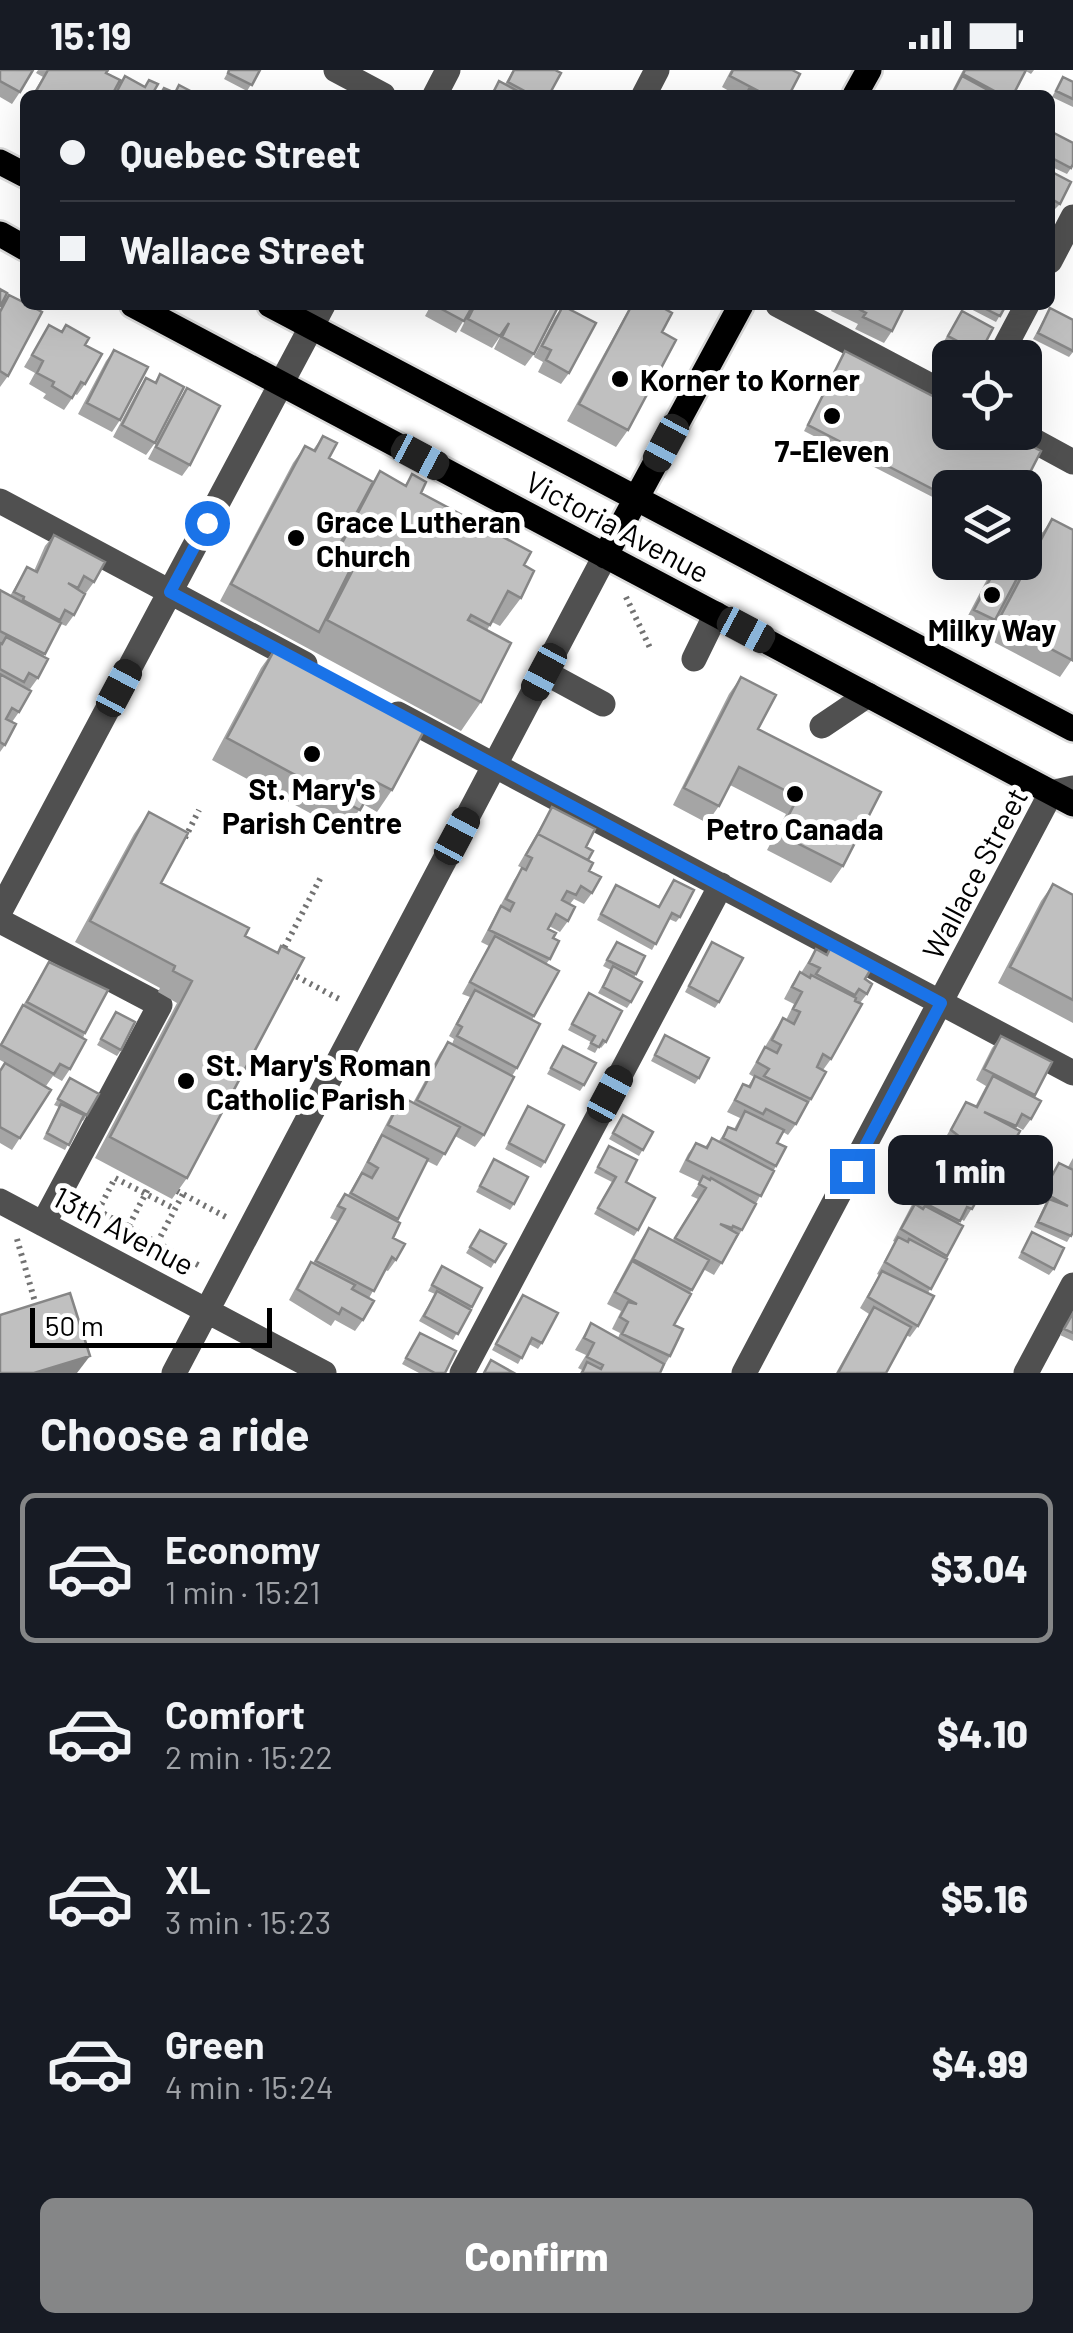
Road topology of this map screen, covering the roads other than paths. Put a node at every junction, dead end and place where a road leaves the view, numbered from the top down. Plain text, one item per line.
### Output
1 (336, 70) edge
2 (374, 90) edge
3 (1073, 218) edge
4 (1055, 252) edge
5 (142, 310) edge
6 (291, 310) edge
7 (739, 310) edge
8 (787, 310) edge
9 (1024, 310) edge
10 (317, 316) edge
11 (1009, 340) edge
12 (281, 384) junction
13 (932, 386) edge
14 (1042, 445) edge
15 (1073, 462) edge
16 (636, 498) junction
17 (0, 501) edge
18 (605, 556) junction
19 (170, 592) junction
20 (716, 614) junction
21 (694, 659) dead end
22 (544, 672) junction
23 (322, 673) edge
24 (868, 695) junction
25 (373, 701) edge
26 (603, 704) dead end
27 (822, 726) dead end
28 (1073, 729) edge
29 (494, 766) junction
30 (1066, 795) edge
31 (720, 885) junction
32 (0, 912) edge
33 (0, 921) edge
34 (941, 1003) junction
35 (1073, 1073) edge
36 (4, 1203) edge
37 (43, 1224) junction
38 (1073, 1286) edge
39 (207, 1311) junction
40 (174, 1373) edge
41 (324, 1373) edge
42 (462, 1373) edge
43 (744, 1373) edge
44 (1026, 1373) edge

1 - 2 street
3 - 4 street
5 - 12 main road, Victoria Avenue
6 - 10 main road, Victoria Avenue
7 - 16 main road
8 - 13 street
9 - 11 street
10 - 12 street
10 - 16 main road, Victoria Avenue
12 - 18 main road, Victoria Avenue
12 - 19 street
14 - 15 street
16 - 18 main road
16 - 28 main road, Victoria Avenue
17 - 19 street
18 - 20 main road, Victoria Avenue
18 - 22 street
19 - 23 street
19 - 32 street
20 - 21 street
20 - 24 main road, Victoria Avenue
22 - 26 street
22 - 29 street
24 - 27 street
24 - 30 main road, Victoria Avenue
25 - 29 street
29 - 31 street
29 - 39 street
30 - 34 street, Wallace Street
31 - 34 street
31 - 42 street
33 - 37 street
34 - 35 street
34 - 43 street, Wallace Street
36 - 37 street, 13th Avenue
37 - 39 street, 13th Avenue
38 - 44 street
39 - 40 street
39 - 41 street, 13th Avenue

